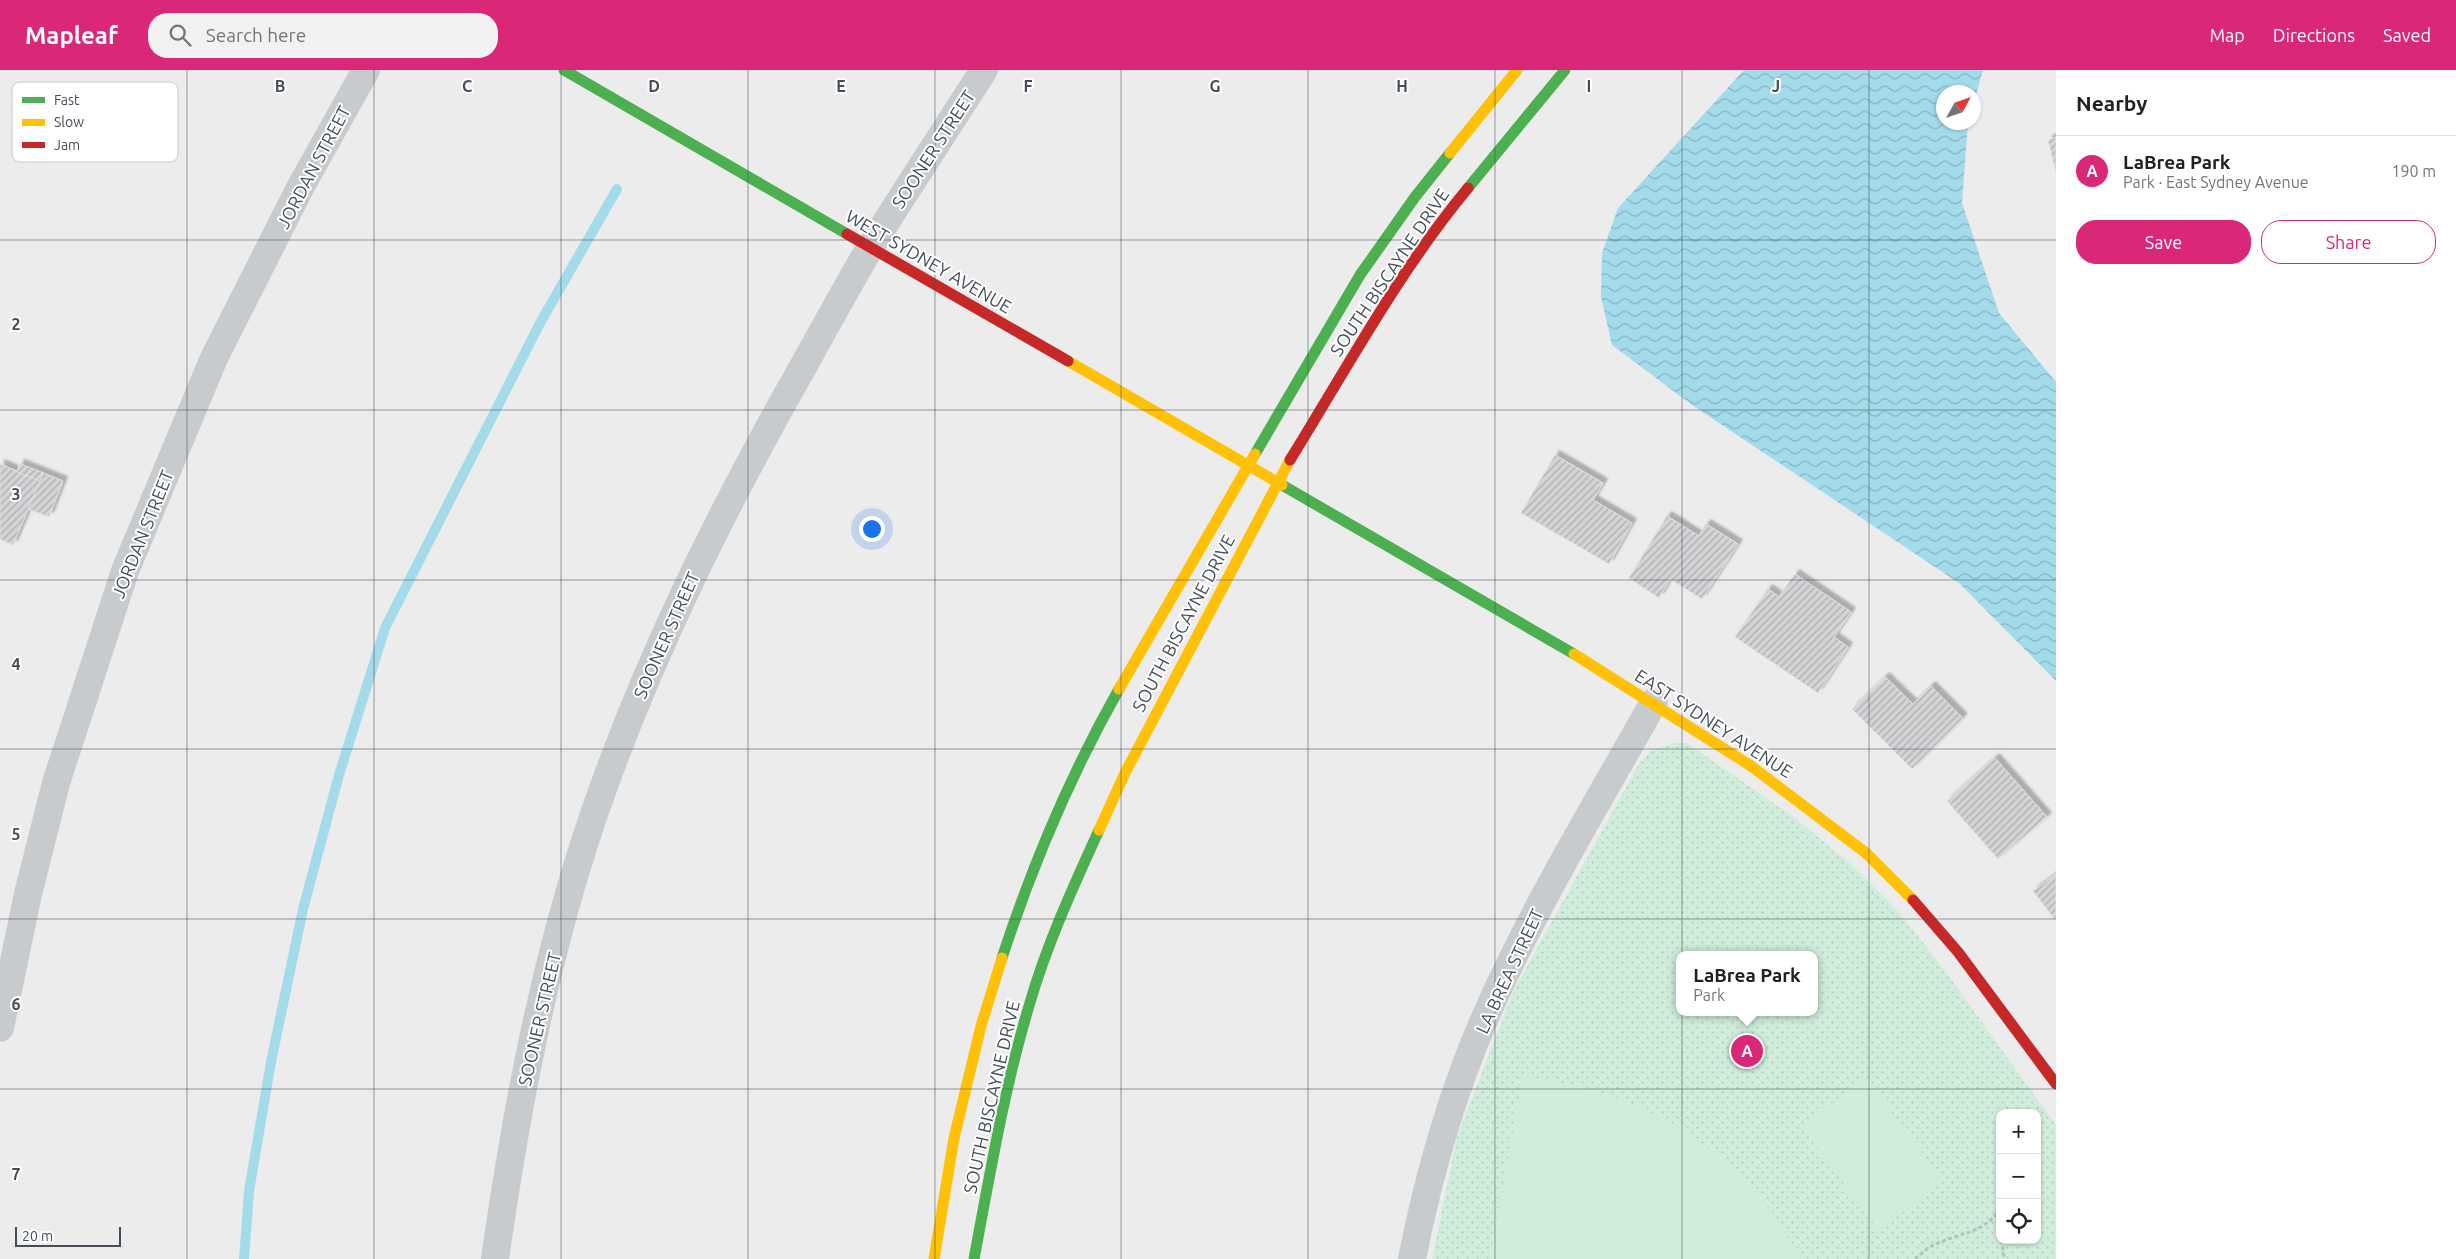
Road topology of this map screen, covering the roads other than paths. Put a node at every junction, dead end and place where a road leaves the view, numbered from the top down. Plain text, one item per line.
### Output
1 (366, 70) edge
2 (564, 70) edge
3 (984, 70) edge
4 (1517, 70) edge
5 (1565, 70) edge
6 (870, 248) junction
7 (1248, 465) junction
8 (1277, 482) junction
9 (1654, 702) junction
10 (0, 1028) edge
11 (2056, 1084) edge
12 (495, 1259) edge
13 (934, 1259) edge
14 (974, 1259) edge
15 (1412, 1259) edge

1 - 10 street, JORDAN STREET
2 - 6 street, WEST SYDNEY AVENUE
3 - 6 street, SOONER STREET
4 - 7 street, SOUTH BISCAYNE DRIVE
5 - 8 street, SOUTH BISCAYNE DRIVE
6 - 7 street, WEST SYDNEY AVENUE
6 - 12 street, SOONER STREET
7 - 8 street, WEST SYDNEY AVENUE
7 - 13 street, SOUTH BISCAYNE DRIVE
8 - 9 street, EAST SYDNEY AVENUE
8 - 14 street, SOUTH BISCAYNE DRIVE
9 - 11 street, EAST SYDNEY AVENUE
9 - 15 street, LA BREA STREET

